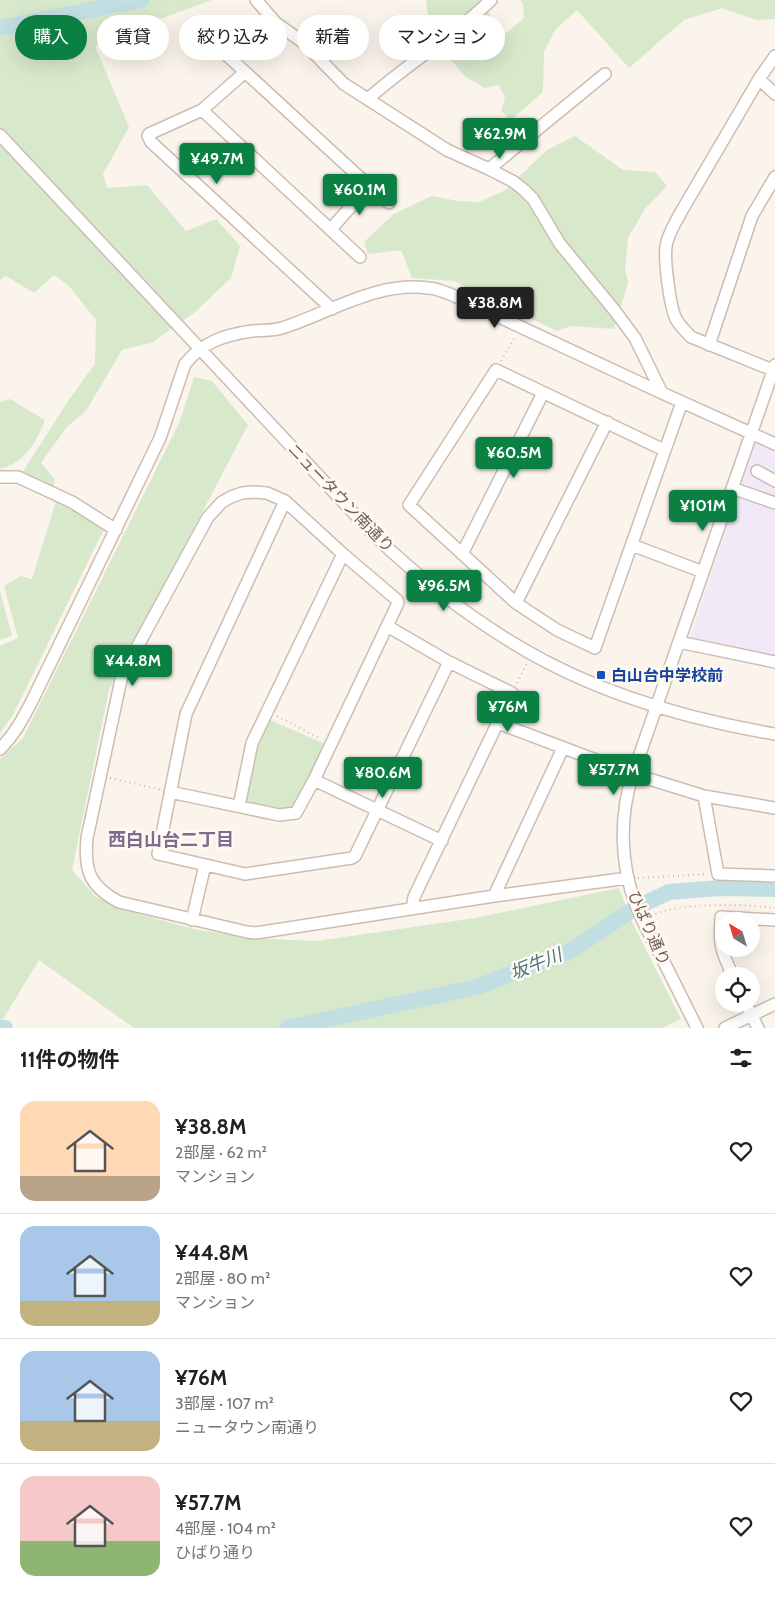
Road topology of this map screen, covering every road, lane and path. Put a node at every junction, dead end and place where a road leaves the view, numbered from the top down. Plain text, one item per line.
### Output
1 (256, 0) edge
2 (491, 0) edge
3 (269, 15) edge
4 (287, 31) edge
5 (775, 56) edge
6 (230, 60) edge
7 (244, 73) junction
8 (605, 74) dead end
9 (759, 79) junction
10 (775, 94) edge
11 (368, 99) junction
12 (202, 110) junction
13 (0, 135) edge
14 (490, 169) junction
15 (775, 177) edge
16 (369, 186) junction
17 (389, 203) dead end
18 (331, 228) junction
19 (360, 256) dead end
20 (332, 309) junction
21 (520, 327) junction
22 (709, 345) junction
23 (201, 349) junction
24 (774, 369) edge
25 (496, 370) junction
26 (543, 393) junction
27 (662, 393) junction
28 (682, 402) junction
29 (608, 422) junction
30 (751, 434) junction
31 (775, 444) edge
32 (664, 450) junction
33 (757, 472) dead end
34 (0, 477) edge
35 (775, 481) edge
36 (732, 488) junction
37 (285, 501) junction
38 (775, 503) edge
39 (116, 530) junction
40 (632, 545) junction
41 (344, 554) junction
42 (462, 554) junction
43 (703, 572) junction
44 (516, 603) junction
45 (387, 626) junction
46 (679, 642) junction
47 (528, 661) dead end
48 (450, 662) junction
49 (775, 662) edge
50 (512, 693) junction
51 (656, 707) junction
52 (268, 712) junction
53 (498, 723) junction
54 (775, 734) edge
55 (330, 743) junction
56 (563, 748) junction
57 (0, 749) edge
58 (633, 774) junction
59 (101, 775) junction
60 (314, 780) junction
61 (170, 792) junction
62 (704, 796) junction
63 (239, 806) junction
64 (775, 808) edge
65 (378, 810) junction
66 (442, 841) junction
67 (205, 865) junction
68 (718, 874) junction
69 (775, 876) edge
70 (631, 882) junction
71 (494, 896) junction
72 (775, 908) edge
73 (412, 909) junction
74 (644, 916) junction
75 (192, 920) junction
76 (775, 920) edge
77 (729, 967) edge
78 (775, 1004) edge
79 (750, 1012) edge
80 (752, 1015) junction
81 (697, 1028) edge
82 (725, 1028) edge
83 (758, 1028) edge

1 - 3 street
2 - 11 street
4 - 11 street
5 - 9 street
6 - 7 street
7 - 12 street
7 - 16 street
8 - 14 street
9 - 10 street
9 - 22 street
11 - 14 street
12 - 18 street
12 - 20 street
13 - 23 street, ニュータウン南通り
14 - 27 street
15 - 22 street
16 - 17 street
16 - 18 street
18 - 19 street
20 - 21 street
20 - 23 street
21 - 25 path
21 - 27 street
22 - 24 street
23 - 39 street
23 - 51 street, ニュータウン南通り
24 - 30 street, ひばり通り
25 - 26 street
25 - 42 street
26 - 29 street
26 - 42 street
27 - 28 street
28 - 30 street
28 - 32 street
29 - 32 street
29 - 44 street
30 - 31 street
30 - 36 street, ひばり通り
32 - 40 street
33 - 35 street
34 - 39 street
36 - 38 street
36 - 43 street, ひばり通り
37 - 41 street
37 - 59 street
37 - 61 street
39 - 57 street
40 - 43 street
40 - 44 street
41 - 45 street
41 - 52 street
42 - 44 street
43 - 46 street, ひばり通り
45 - 48 street
45 - 55 street
46 - 49 street
46 - 51 street, ひばり通り
47 - 50 path
48 - 50 street
48 - 65 street
50 - 53 street
51 - 54 street, ニュータウン南通り
51 - 58 street, ひばり通り
52 - 55 path
52 - 63 street
53 - 56 street
53 - 66 street
55 - 60 street
56 - 58 street
56 - 71 street
58 - 62 street
58 - 70 street, ひばり通り
59 - 61 path
59 - 75 street
60 - 63 street
60 - 65 street
61 - 63 street
61 - 67 street
62 - 64 street
62 - 68 street
65 - 66 street
65 - 67 street
66 - 73 street
67 - 75 street
68 - 69 street
68 - 70 path
70 - 71 street
70 - 74 street, ひばり通り
71 - 73 street
72 - 74 path
73 - 75 street
74 - 81 street, ひばり通り
76 - 77 street
78 - 80 street
79 - 80 street
80 - 82 street
80 - 83 street

